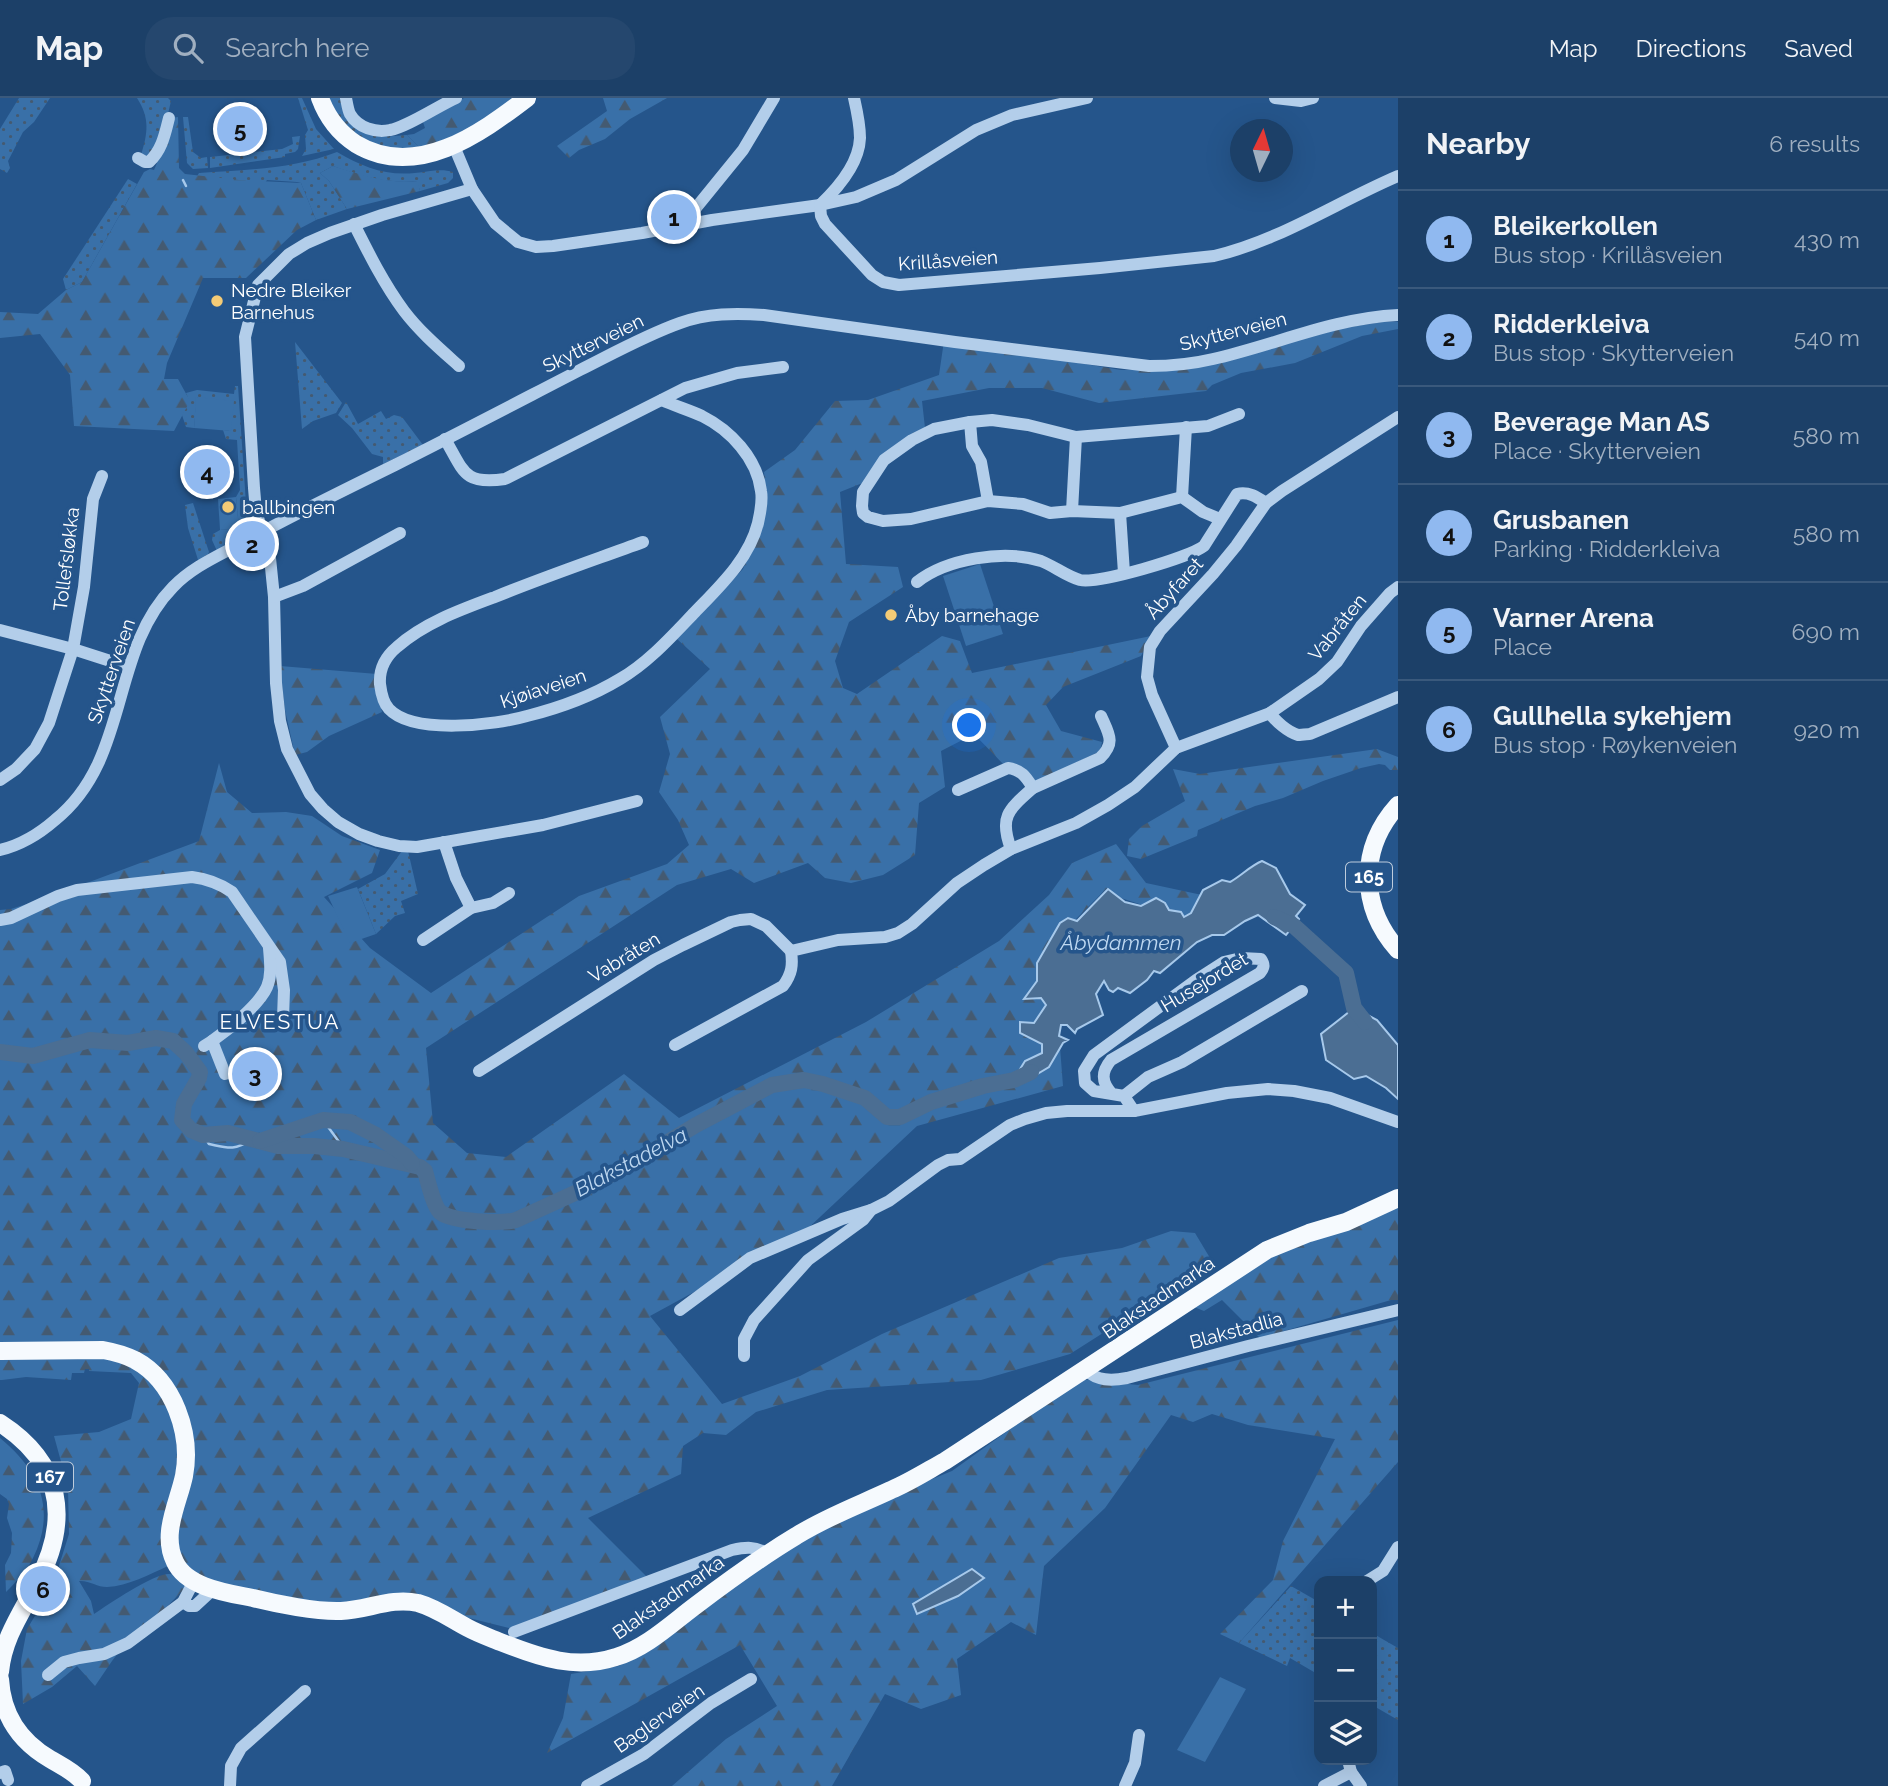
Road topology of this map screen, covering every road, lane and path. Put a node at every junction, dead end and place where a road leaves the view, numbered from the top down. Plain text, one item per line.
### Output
1 (320, 98) edge
2 (346, 98) edge
3 (456, 98) edge
4 (527, 98) edge
5 (774, 98) edge
6 (855, 98) edge
7 (1087, 98) edge
8 (1275, 98) edge
9 (1313, 98) edge
10 (169, 118) dead end
11 (454, 146) junction
12 (148, 162) dead end
13 (1398, 177) edge
14 (472, 188) junction
15 (820, 205) junction
16 (354, 225) junction
17 (682, 225) junction
18 (1398, 316) edge
19 (459, 366) dead end
20 (783, 368) dead end
21 (662, 400) junction
22 (1239, 414) dead end
23 (1398, 417) edge
24 (970, 422) junction
25 (1186, 427) junction
26 (1076, 437) junction
27 (446, 439) junction
28 (102, 476) dead end
29 (1182, 497) junction
30 (988, 501) junction
31 (1266, 503) junction
32 (1072, 511) junction
33 (1120, 513) junction
34 (1220, 519) junction
35 (262, 531) junction
36 (400, 533) dead end
37 (643, 542) dead end
38 (1124, 573) junction
39 (917, 582) dead end
40 (1398, 587) edge
41 (274, 597) junction
42 (0, 630) edge
43 (73, 649) junction
44 (129, 667) junction
45 (1398, 696) edge
46 (1270, 713) junction
47 (1101, 716) dead end
48 (1176, 748) junction
49 (0, 780) edge
50 (1033, 788) junction
51 (958, 790) dead end
52 (638, 800) dead end
53 (1398, 805) edge
54 (444, 842) junction
55 (1011, 849) junction
56 (0, 850) edge
57 (509, 894) dead end
58 (471, 908) junction
59 (0, 920) edge
60 (423, 940) dead end
61 (268, 944) junction
62 (1398, 950) edge
63 (791, 951) junction
64 (1301, 991) dead end
65 (284, 1018) dead end
66 (675, 1045) dead end
67 (479, 1071) dead end
68 (225, 1074) dead end
69 (1118, 1095) junction
70 (1134, 1111) junction
71 (1398, 1122) edge
72 (1398, 1198) edge
73 (871, 1210) junction
74 (680, 1310) dead end
75 (1398, 1310) edge
76 (0, 1352) edge
77 (744, 1356) dead end
78 (1085, 1370) junction
79 (0, 1423) edge
80 (1398, 1547) edge
81 (49, 1551) junction
82 (768, 1554) junction
83 (1375, 1576) edge
84 (194, 1581) junction
85 (208, 1594) dead end
86 (183, 1602) junction
87 (0, 1629) edge
88 (514, 1632) dead end
89 (0, 1672) edge
90 (48, 1675) dead end
91 (0, 1679) edge
92 (751, 1679) dead end
93 (305, 1691) dead end
94 (2, 1716) edge
95 (1139, 1735) dead end
96 (1350, 1766) edge
97 (87, 1784) edge
98 (230, 1786) edge
99 (587, 1786) edge
100 (1125, 1786) edge
101 (1324, 1786) edge
102 (1361, 1786) edge

1 - 11 main road
2 - 3 street
4 - 11 main road
5 - 17 street
6 - 15 street
7 - 15 street
8 - 9 street
10 - 12 street
11 - 14 street
13 - 15 street, Krillåsveien
14 - 16 street
14 - 17 street
15 - 17 street
16 - 19 street
16 - 35 street
18 - 27 street, Skytterveien
20 - 21 street
21 - 27 street
21 - 37 street, Kjøiaveien
22 - 25 street
23 - 31 street, Åbyfaret
24 - 26 street
24 - 30 street
24 - 30 street
25 - 26 street
25 - 29 street
26 - 32 street
27 - 35 street, Skytterveien
28 - 43 street, Tollefsløkka
29 - 33 street
29 - 34 street
30 - 32 street
31 - 34 street, Åbyfaret
31 - 48 street, Åbyfaret
32 - 33 street
33 - 38 street
34 - 38 street, Åbyfaret
35 - 41 street
35 - 44 street, Skytterveien
36 - 41 street
38 - 39 street, Åbyfaret
40 - 46 street, Vabråten
41 - 54 street
42 - 43 street
43 - 44 street
43 - 49 street, Tollefsløkka
44 - 56 street, Skytterveien
45 - 46 street
46 - 48 street, Vabråten
47 - 50 street
48 - 55 street, Vabråten
50 - 51 street
50 - 55 street
52 - 54 street
53 - 62 main road, 165
54 - 58 street
55 - 63 street, Vabråten
57 - 58 street
58 - 60 street
59 - 61 street
61 - 65 street
61 - 68 street
63 - 66 street
63 - 67 street, Vabråten
64 - 69 street
69 - 69 street, Husejordet
69 - 70 street, Husejordet
70 - 71 street
70 - 73 street
72 - 78 main road, Blakstadmarka
73 - 74 street
73 - 77 street
75 - 78 street, Blakstadlia
76 - 84 main road
78 - 82 main road, Blakstadmarka
79 - 81 main road, 167
80 - 83 street
81 - 87 main road, 167
81 - 89 main road, 167
82 - 84 main road, Blakstadmarka
82 - 88 street, Blakstadmarka
84 - 86 street
85 - 86 street
86 - 90 street
91 - 94 main road
92 - 99 street, Baglerveien
93 - 98 street
94 - 97 main road
95 - 100 street
96 - 101 street
96 - 102 street

